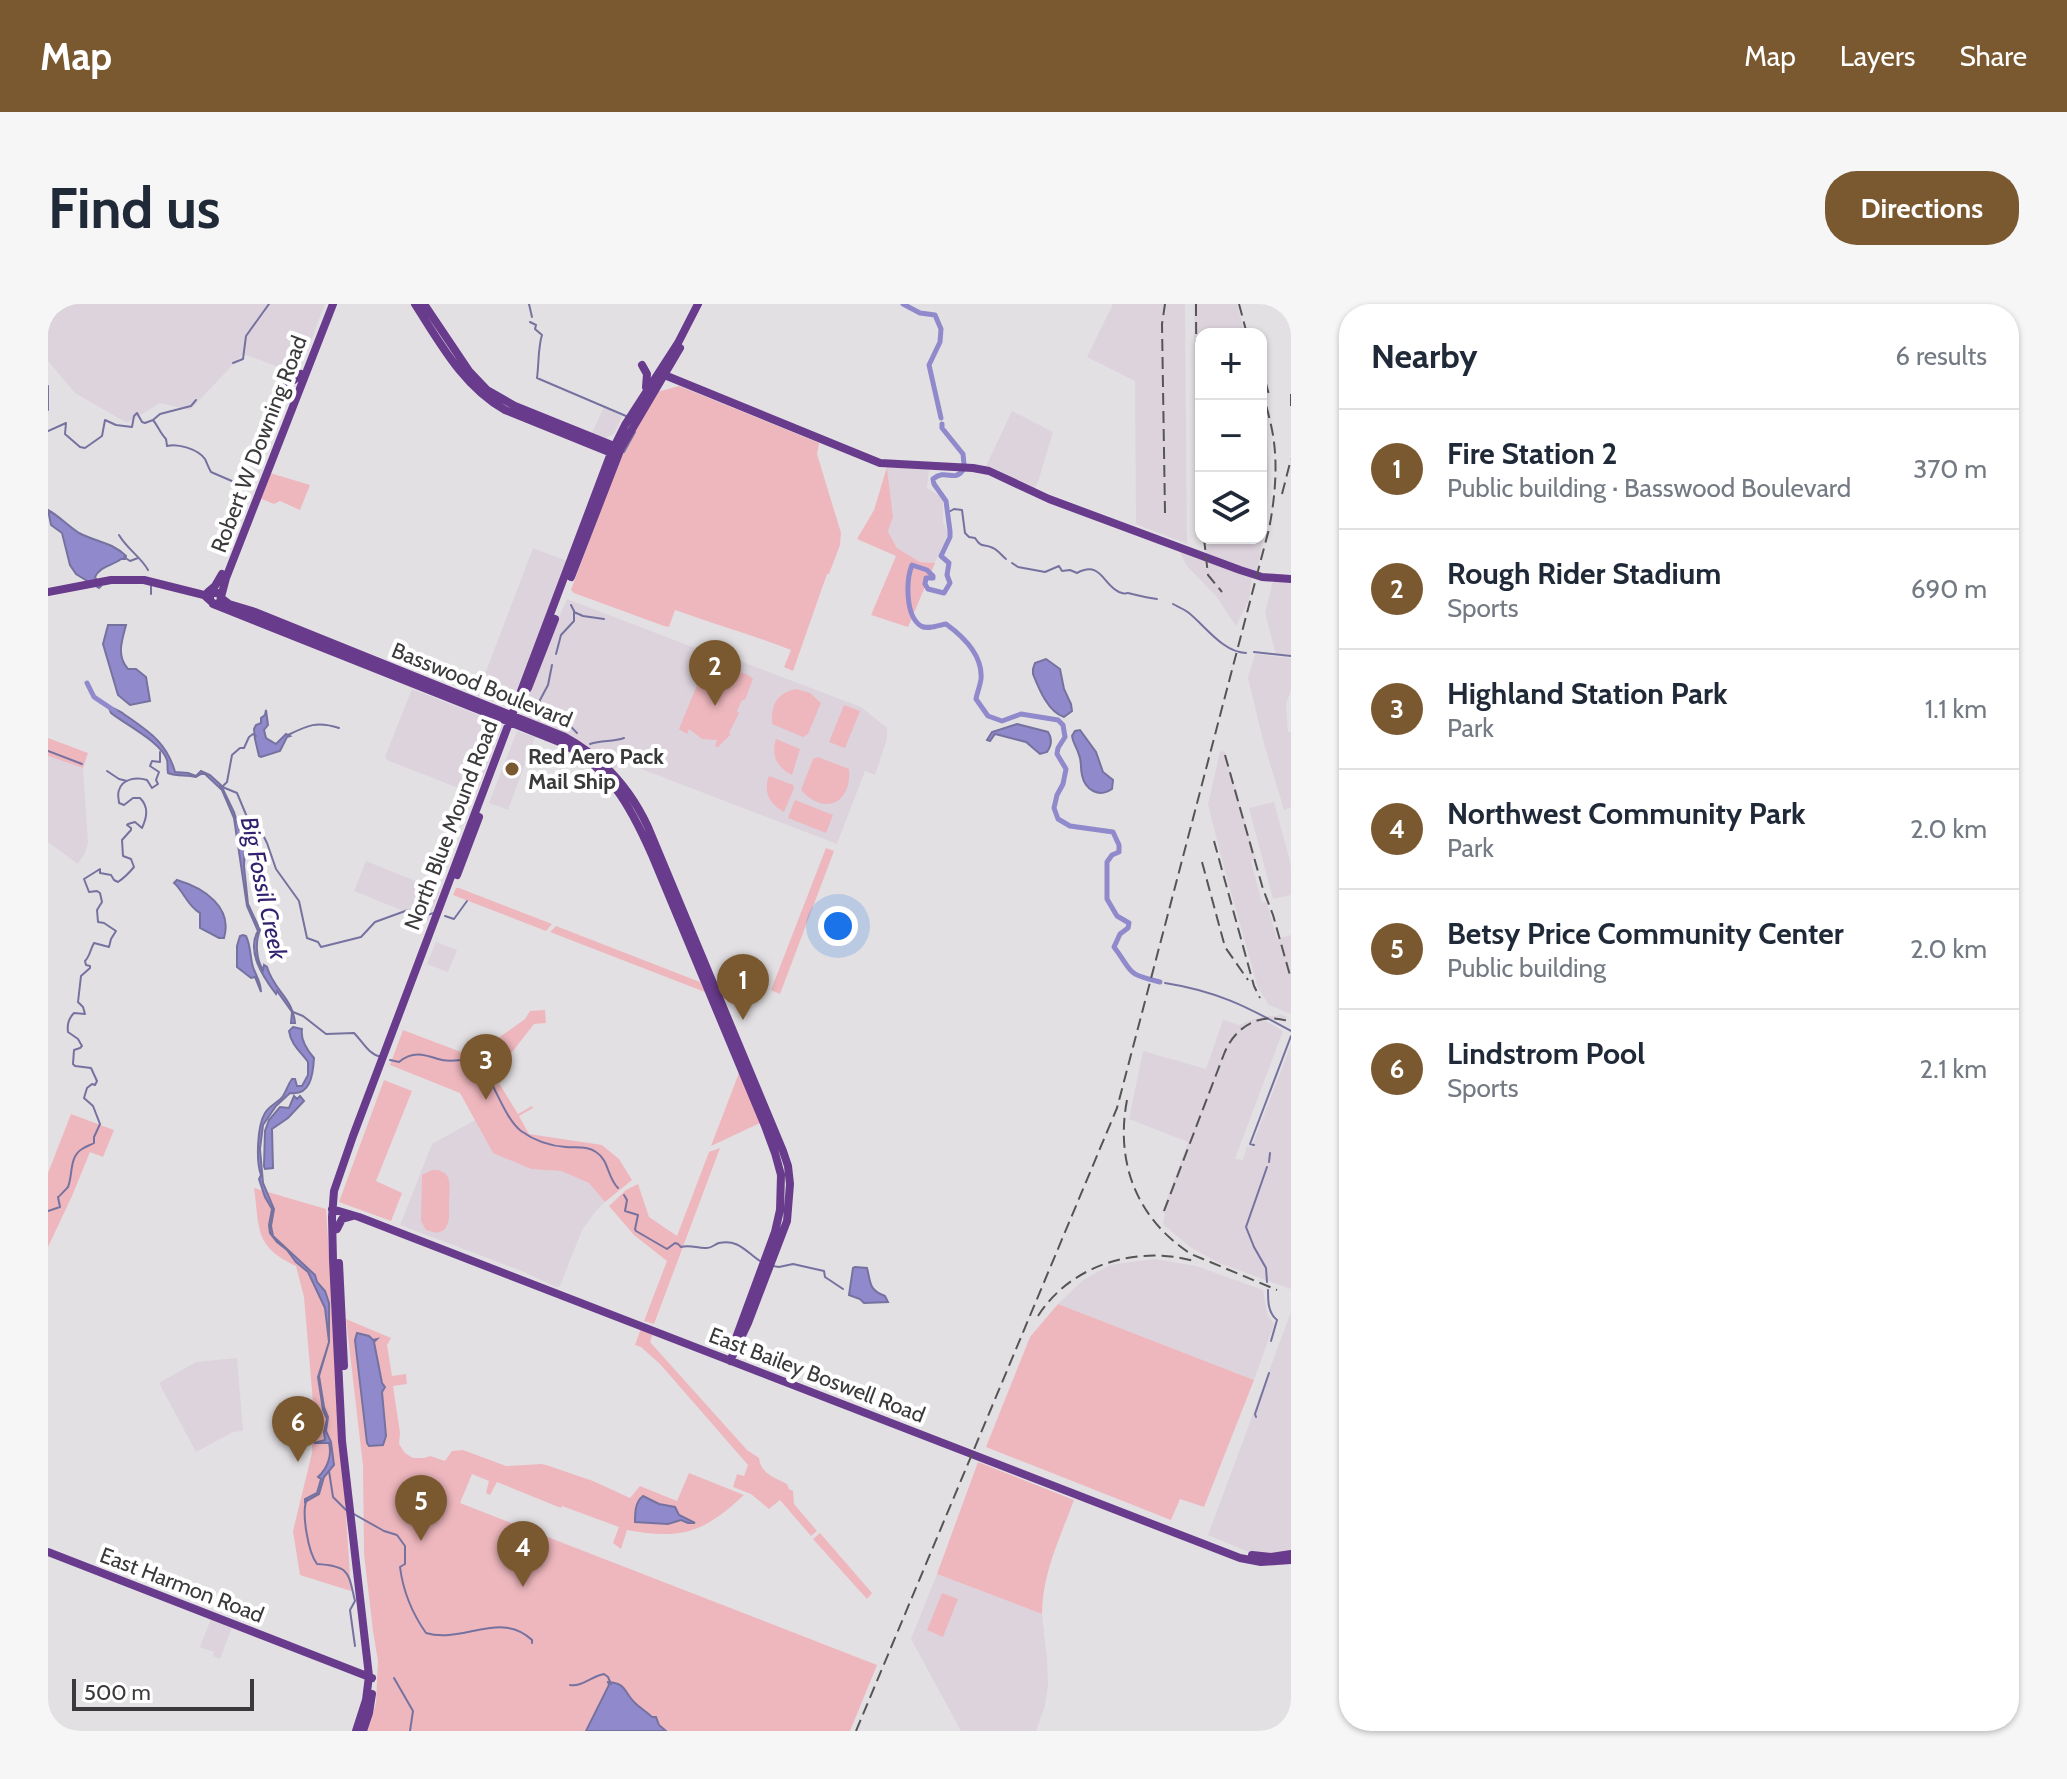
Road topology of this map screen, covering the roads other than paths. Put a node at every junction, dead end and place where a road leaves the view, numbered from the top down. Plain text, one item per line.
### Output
1 (331, 304) edge
2 (415, 304) edge
3 (424, 304) edge
4 (697, 305) edge
5 (670, 359) junction
6 (662, 373) junction
7 (301, 374) junction
8 (678, 381) junction
9 (655, 390) junction
10 (486, 394) junction
11 (643, 395) junction
12 (291, 399) junction
13 (592, 437) junction
14 (574, 439) junction
15 (616, 451) junction
16 (1291, 579) edge
17 (51, 590) edge
18 (215, 597) junction
19 (547, 625) junction
20 (540, 657) junction
21 (463, 695) junction
22 (448, 698) junction
23 (513, 720) junction
24 (383, 1064) junction
25 (369, 1092) junction
26 (364, 1119) junction
27 (335, 1207) junction
28 (359, 1217) junction
29 (337, 1229) junction
30 (436, 1244) junction
31 (504, 1270) junction
32 (339, 1313) junction
33 (731, 1358) junction
34 (1029, 1474) junction
35 (48, 1552) edge
36 (1291, 1554) edge
37 (1291, 1560) edge
38 (371, 1675) junction
39 (356, 1731) edge
40 (363, 1731) edge

1 - 7 main road, Robert W Downing Road
1 - 18 main road, Robert W Downing Road
2 - 10 main road
3 - 10 main road
4 - 5 main road
5 - 6 main road
5 - 8 main road
5 - 11 main road
6 - 8 main road
6 - 9 main road, North Blue Mound Road
6 - 11 main road, North Blue Mound Road
7 - 12 main road, Robert W Downing Road
7 - 12 main road
8 - 9 main road
8 - 16 main road
9 - 15 main road, North Blue Mound Road
10 - 13 main road
10 - 14 main road
11 - 15 main road, North Blue Mound Road
12 - 18 main road, Robert W Downing Road
13 - 14 main road
13 - 15 main road
14 - 15 main road
15 - 19 main road, North Blue Mound Road
15 - 20 main road, North Blue Mound Road
17 - 18 main road, Basswood Boulevard
18 - 21 main road, Basswood Boulevard
18 - 22 main road, Basswood Boulevard
19 - 20 main road
19 - 23 main road, North Blue Mound Road
20 - 23 main road, North Blue Mound Road
21 - 22 main road
21 - 23 main road, Basswood Boulevard
22 - 23 main road, Basswood Boulevard
23 - 24 main road, North Blue Mound Road
23 - 33 main road, Basswood Boulevard
24 - 25 main road, North Blue Mound Road
24 - 26 main road, North Blue Mound Road
25 - 26 main road
25 - 27 main road, North Blue Mound Road
26 - 27 main road, North Blue Mound Road
27 - 28 main road
27 - 29 main road, North Blue Mound Road
27 - 30 main road, East Bailey Boswell Road
27 - 32 main road, North Blue Mound Road
28 - 29 main road
28 - 30 main road
29 - 32 main road, North Blue Mound Road
30 - 31 main road, East Bailey Boswell Road
30 - 31 main road, East Bailey Boswell Road
31 - 33 main road, East Bailey Boswell Road
32 - 38 main road, North Blue Mound Road
33 - 34 main road, East Bailey Boswell Road
34 - 36 main road, East Bailey Boswell Road
34 - 37 main road, East Bailey Boswell Road
35 - 38 main road, East Harmon Road
38 - 39 main road, North Blue Mound Road
38 - 40 main road, North Blue Mound Road

